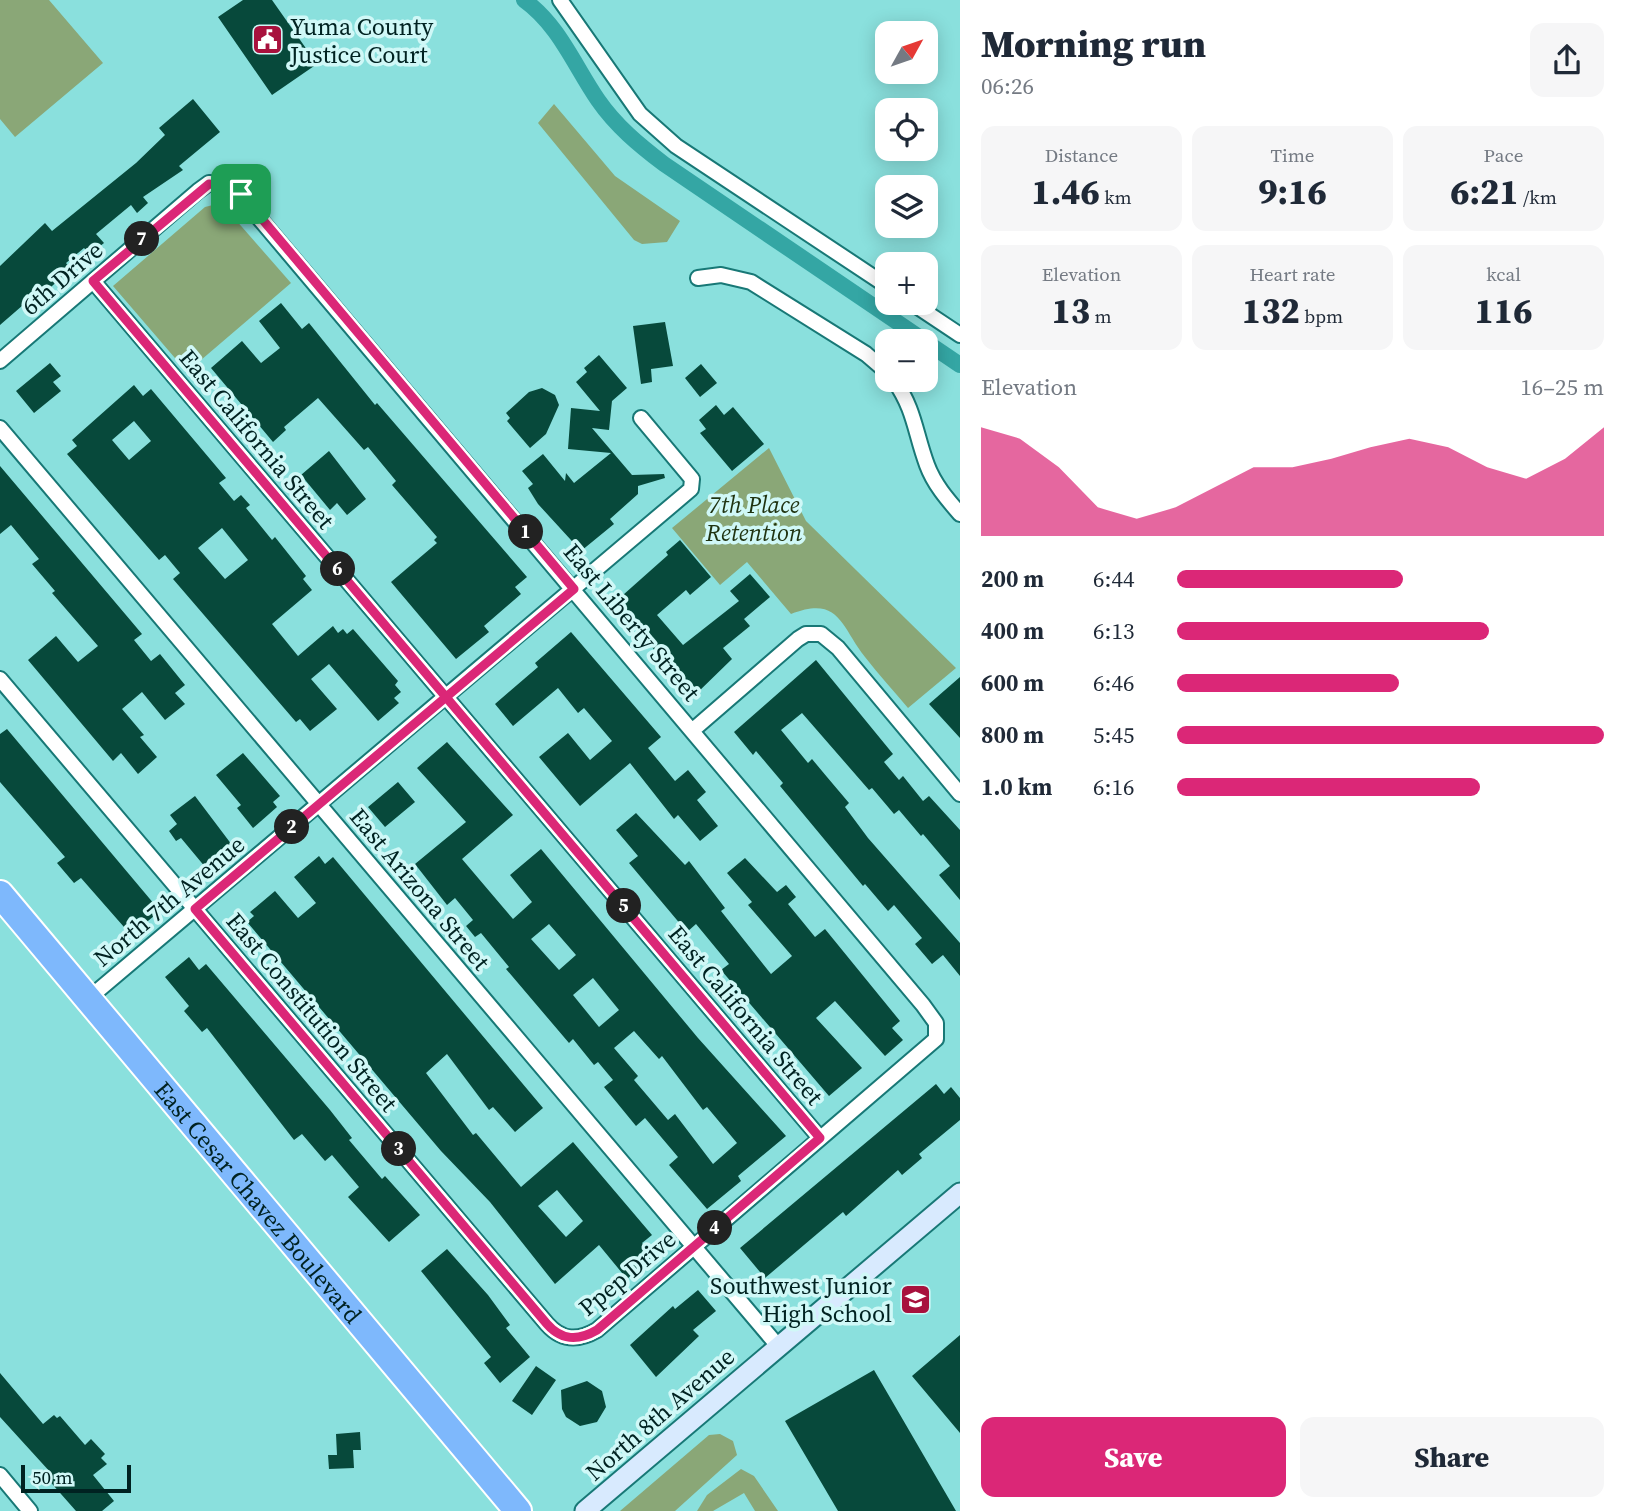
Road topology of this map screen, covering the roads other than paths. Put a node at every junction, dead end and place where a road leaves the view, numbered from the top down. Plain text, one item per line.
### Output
1 (560, 0) edge
2 (221, 182) joint
3 (698, 278) dead end
4 (875, 278) edge
5 (93, 281) junction
6 (930, 315) edge
7 (960, 335) edge
8 (0, 361) edge
9 (875, 362) edge
10 (901, 392) edge
11 (641, 418) dead end
12 (0, 428) edge
13 (960, 514) edge
14 (574, 589) junction
15 (0, 679) edge
16 (446, 696) junction
17 (693, 730) junction
18 (960, 794) edge
19 (319, 804) junction
20 (5, 904) edge
21 (195, 909) junction
22 (88, 999) junction
23 (936, 1039) joint
24 (820, 1138) junction
25 (960, 1193) edge
26 (694, 1247) junction
27 (566, 1338) joint
28 (778, 1346) junction
29 (0, 1475) edge
30 (30, 1511) edge
31 (518, 1511) edge
32 (585, 1511) edge

1 - 4 street
2 - 5 street, 6th Drive
2 - 14 street, East Liberty Street
3 - 9 street
5 - 8 street, 6th Drive
5 - 16 street, East California Street
6 - 7 street
10 - 13 street
11 - 14 street, North 7th Avenue
12 - 19 street, East Arizona Street
14 - 16 street, North 7th Avenue
14 - 17 street, East Liberty Street
15 - 21 street, East Constitution Street
16 - 19 street, North 7th Avenue
16 - 24 street, East California Street
17 - 18 street
17 - 23 street, East Liberty Street
19 - 21 street, North 7th Avenue
19 - 26 street, East Arizona Street
20 - 22 highway, East Cesar Chavez Boulevard
21 - 22 street, North 7th Avenue
21 - 27 street, East Constitution Street
22 - 31 highway, East Cesar Chavez Boulevard
23 - 24 street, Ppep Drive
24 - 26 street, Ppep Drive
25 - 28 main road, North 8th Avenue
26 - 27 street, Ppep Drive
26 - 28 street, East Arizona Street
28 - 32 main road, North 8th Avenue
29 - 30 street

